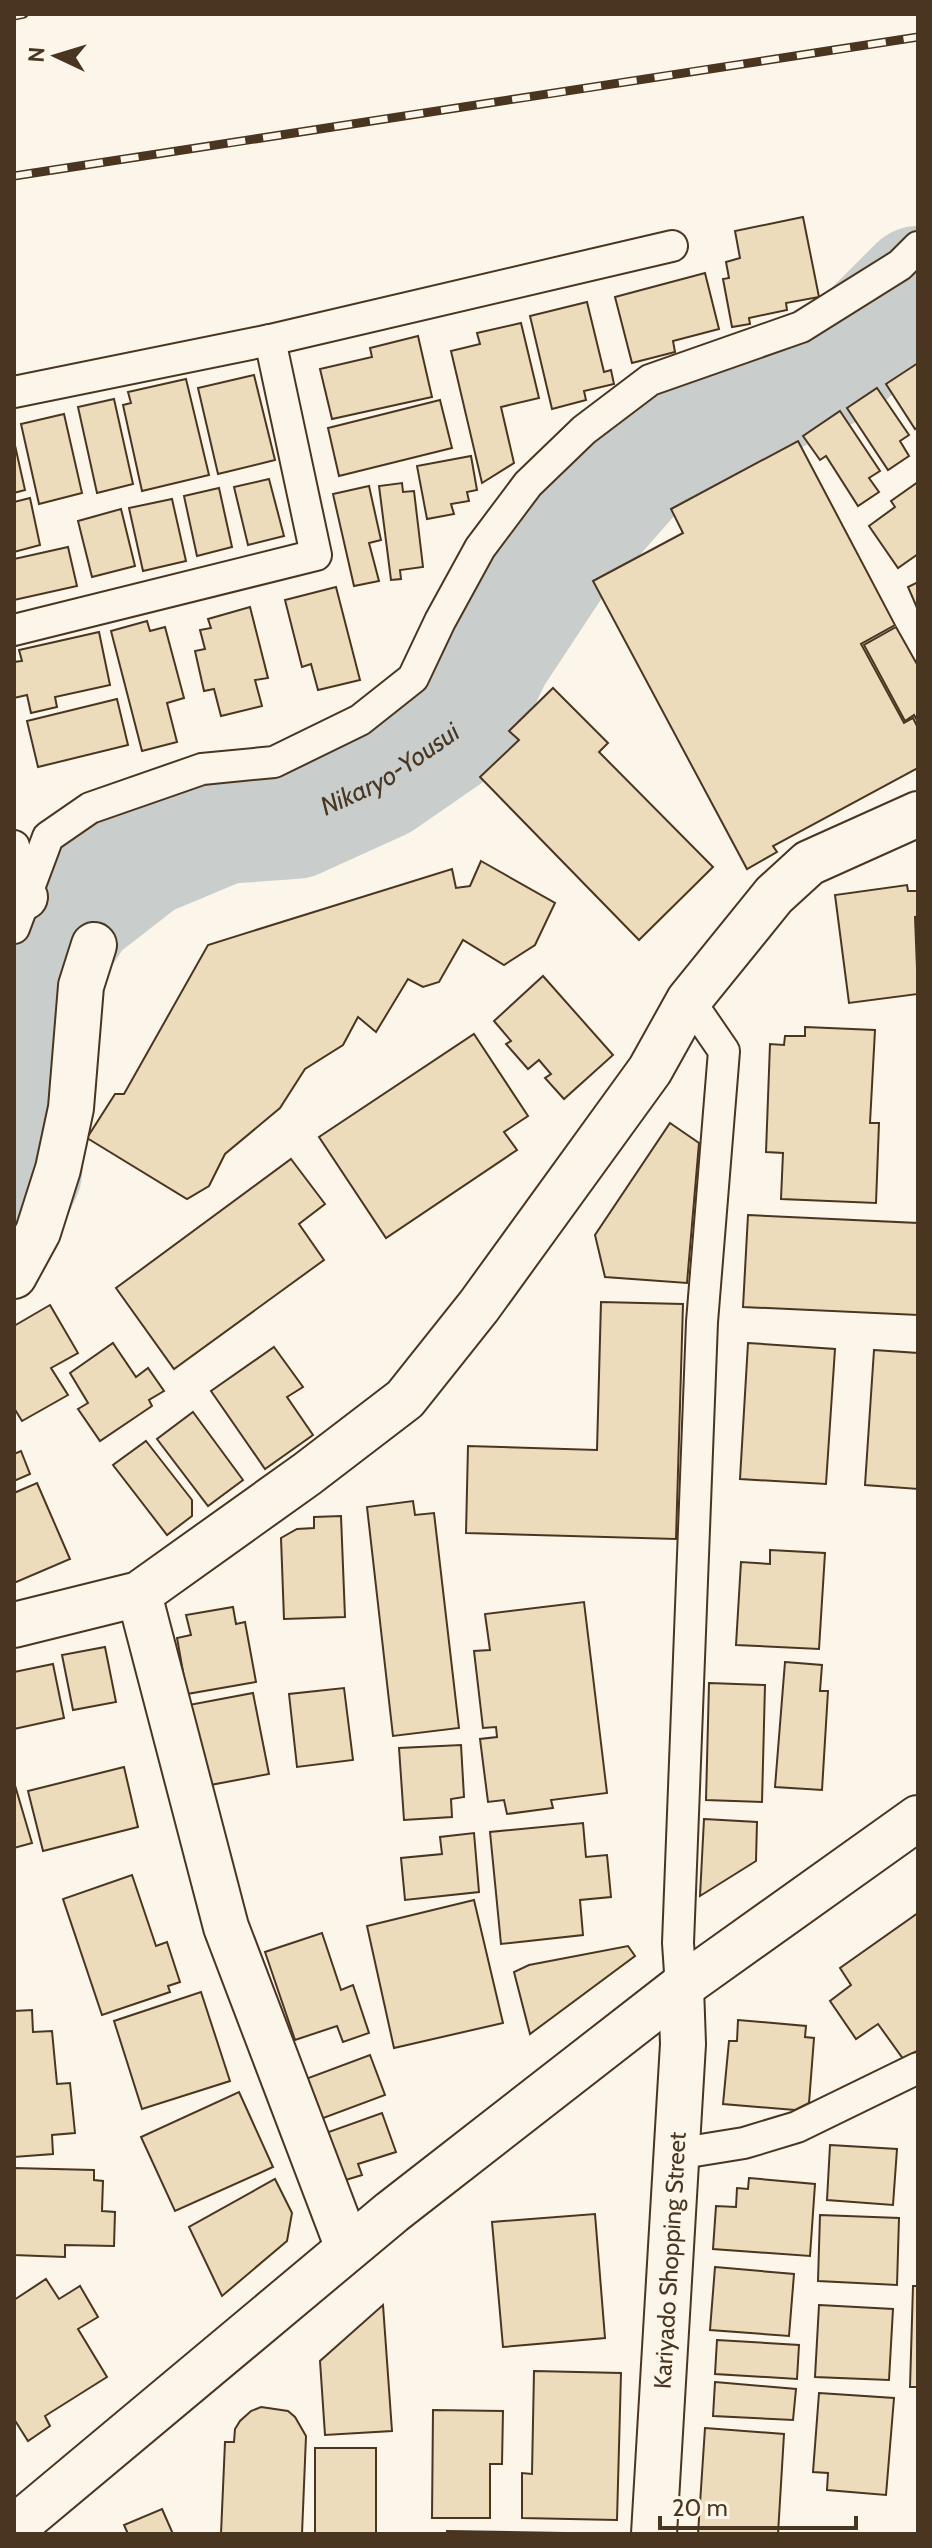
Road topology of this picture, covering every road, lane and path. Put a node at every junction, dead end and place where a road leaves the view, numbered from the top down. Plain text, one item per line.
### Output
1 (672, 246) dead end
2 (918, 247) edge
3 (270, 340) junction
4 (14, 392) edge
5 (14, 630) edge
6 (918, 814) edge
7 (14, 846) edge
8 (18, 909) edge
9 (94, 945) dead end
10 (689, 1000) junction
11 (14, 1276) edge
12 (139, 1594) junction
13 (14, 1625) edge
14 (918, 1818) edge
15 (681, 1987) junction
16 (918, 2068) edge
17 (676, 2154) junction
18 (348, 2248) junction
19 (14, 2528) edge
20 (654, 2534) edge

1 - 3 lane
2 - 8 lane
3 - 4 lane
3 - 5 lane
6 - 10 street
7 - 8 lane
9 - 11 street
10 - 12 street
10 - 15 lane
12 - 13 street
12 - 18 street
14 - 15 street
15 - 17 street, Kariyado Shopping Street
15 - 18 street
16 - 17 lane
17 - 20 street, Kariyado Shopping Street
18 - 19 street

